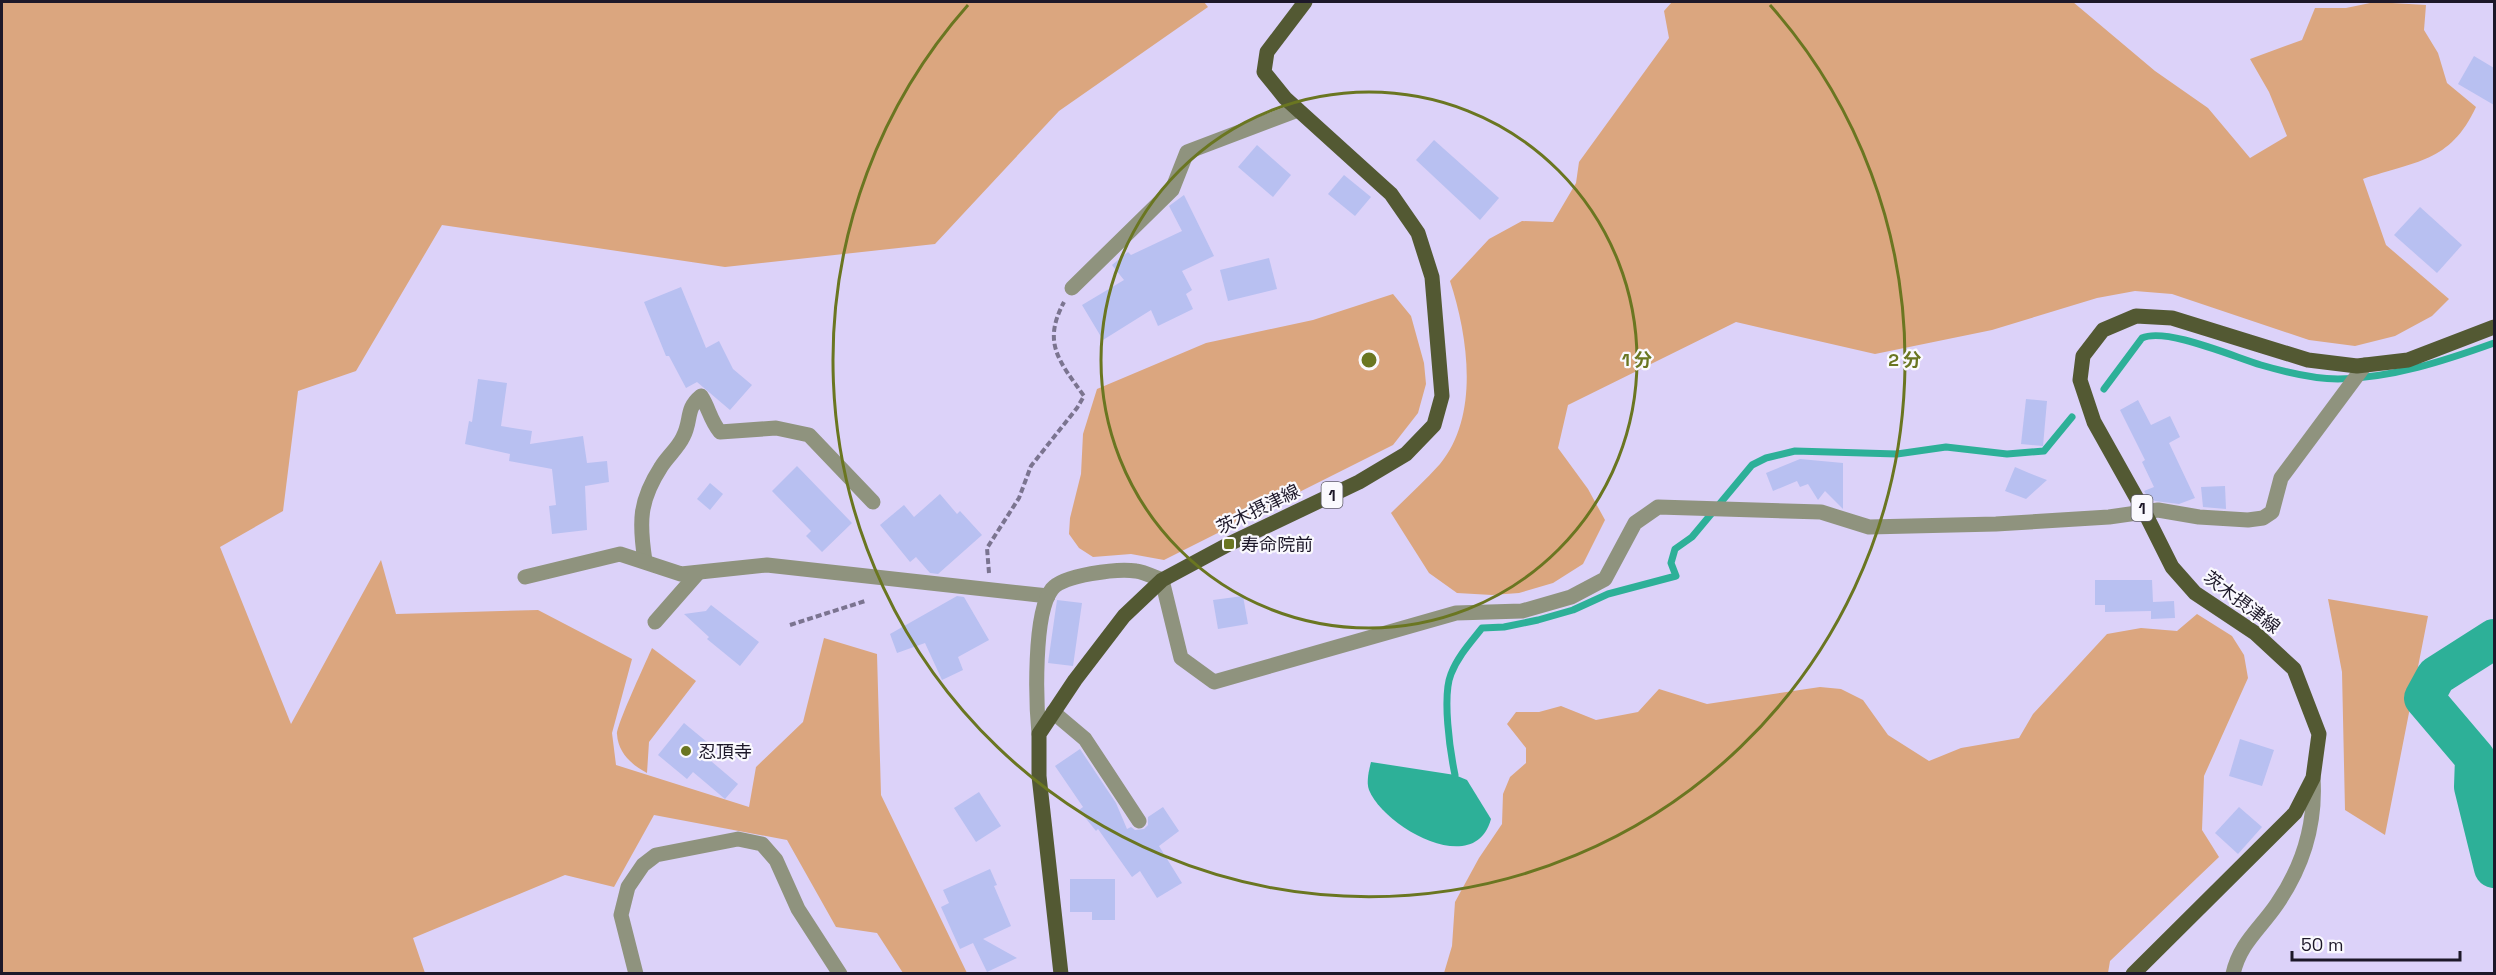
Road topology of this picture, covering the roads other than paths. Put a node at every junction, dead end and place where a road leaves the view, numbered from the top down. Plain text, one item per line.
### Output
1 (1305, 2) edge
2 (1298, 110) junction
3 (1072, 288) road end
4 (2494, 327) edge
5 (2365, 365) junction
6 (873, 502) dead end
7 (2145, 513) junction
8 (645, 561) junction
9 (698, 573) junction
10 (525, 577) dead end
11 (1162, 580) junction
12 (1048, 596) junction
13 (655, 622) dead end
14 (1053, 712) junction
15 (1039, 734) junction
16 (2313, 778) junction
17 (1139, 821) dead end
18 (636, 974) edge
19 (840, 974) edge
20 (1061, 974) edge
21 (2133, 974) edge
22 (2233, 974) edge

1 - 2 main road, 茨木摂津線 / 1
2 - 3 street
2 - 11 main road, 茨木摂津線 / 1
4 - 5 main road, 茨木摂津線 / 1
5 - 7 street
5 - 7 main road, 茨木摂津線 / 1
6 - 8 street
7 - 11 street
7 - 16 main road, 茨木摂津線 / 1
8 - 9 street
8 - 10 street
9 - 12 street
9 - 13 street
11 - 12 street
11 - 14 main road, 茨木摂津線 / 1
12 - 15 street
14 - 15 main road, 茨木摂津線 / 1
14 - 17 street
15 - 20 main road
16 - 21 main road, 茨木摂津線 / 1
16 - 22 street
18 - 19 street

